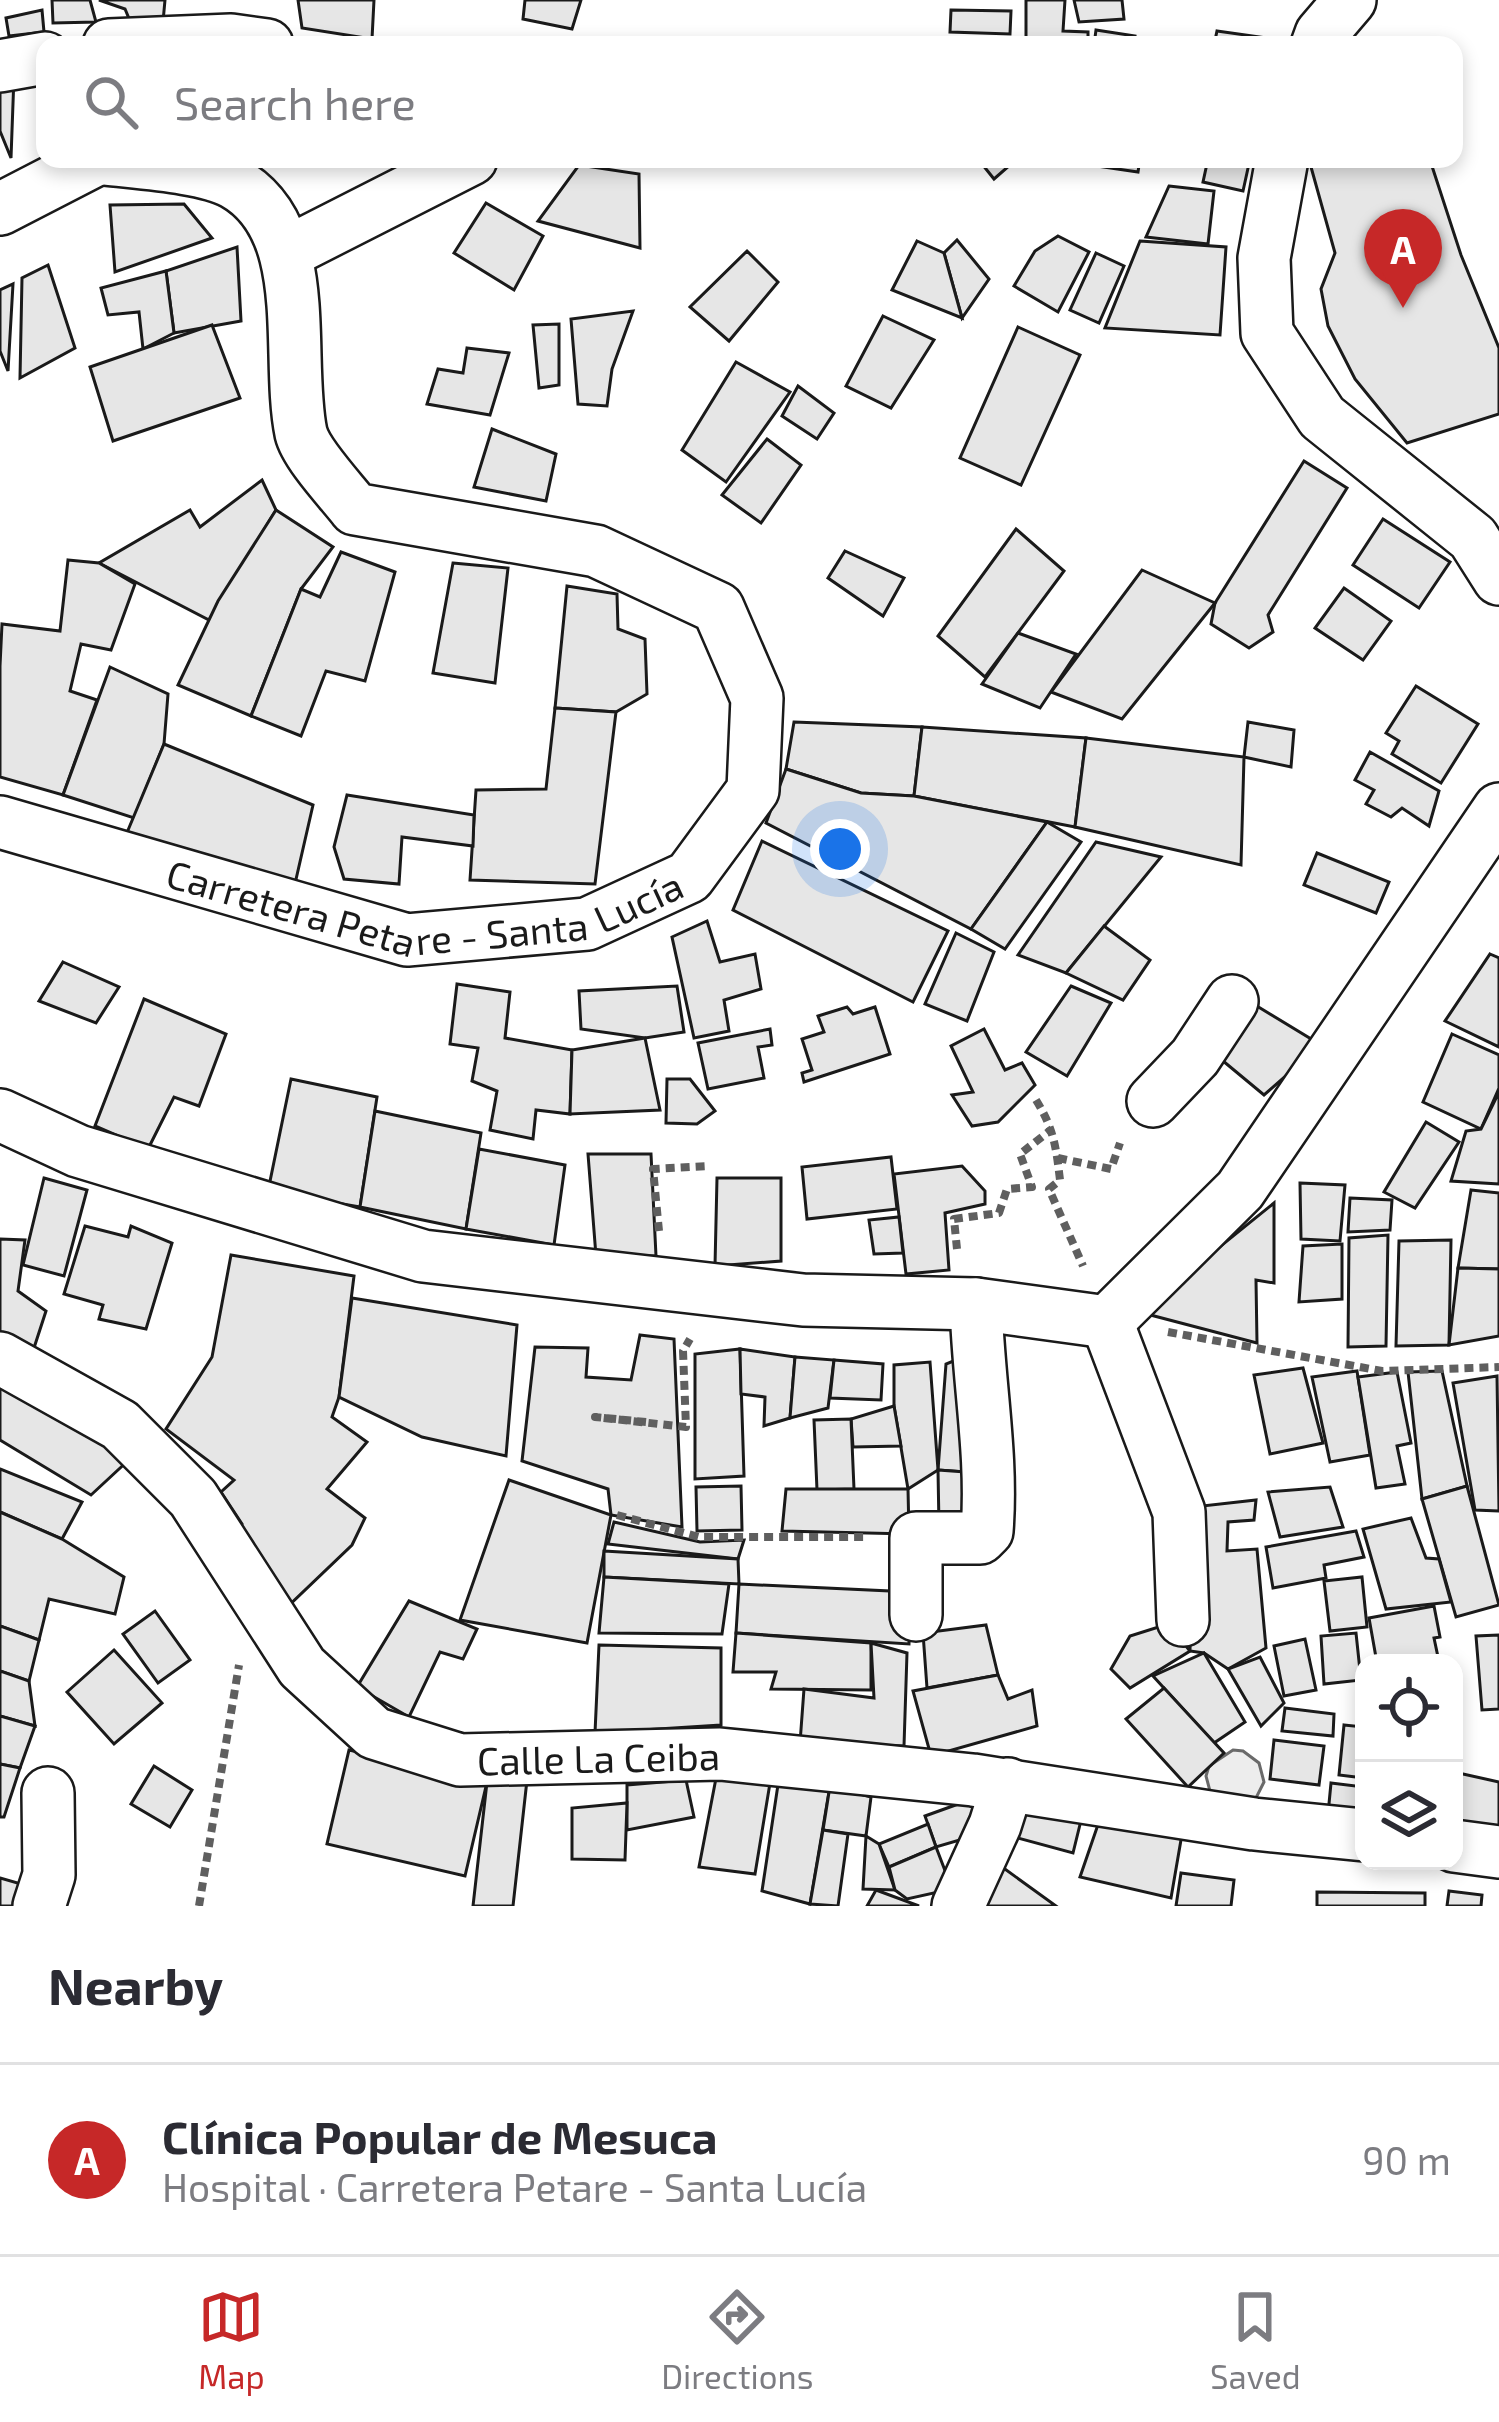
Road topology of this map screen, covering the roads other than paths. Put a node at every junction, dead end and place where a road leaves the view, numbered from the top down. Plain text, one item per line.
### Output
1 (1349, 0) edge
2 (1320, 36) edge
3 (36, 60) edge
4 (0, 67) edge
5 (83, 168) edge
6 (177, 168) edge
7 (453, 168) edge
8 (1280, 168) edge
9 (0, 209) edge
10 (288, 252) junction
11 (1499, 579) edge
12 (1499, 809) edge
13 (0, 822) edge
14 (1232, 1001) dead end
15 (1153, 1101) road end
16 (0, 1114) edge
17 (968, 1304) junction
18 (1107, 1322) junction
19 (0, 1358) edge
20 (916, 1615) dead end
21 (1183, 1620) dead end
22 (1008, 1784) junction
23 (48, 1793) dead end
24 (1355, 1834) edge
25 (1463, 1847) edge
26 (1499, 1852) edge
27 (39, 1906) edge
28 (958, 1906) edge

1 - 2 street
3 - 4 street
5 - 9 street, Carretera Petare - Santa Lucía
6 - 10 street, Carretera Petare - Santa Lucía
7 - 10 street
8 - 11 street
10 - 13 street, Carretera Petare - Santa Lucía
12 - 18 street
14 - 15 street
16 - 17 street
17 - 18 street
17 - 20 street
18 - 21 street
19 - 22 street, Calle La Ceiba
22 - 24 street, Calle La Ceiba
22 - 28 street
23 - 27 street
25 - 26 street

